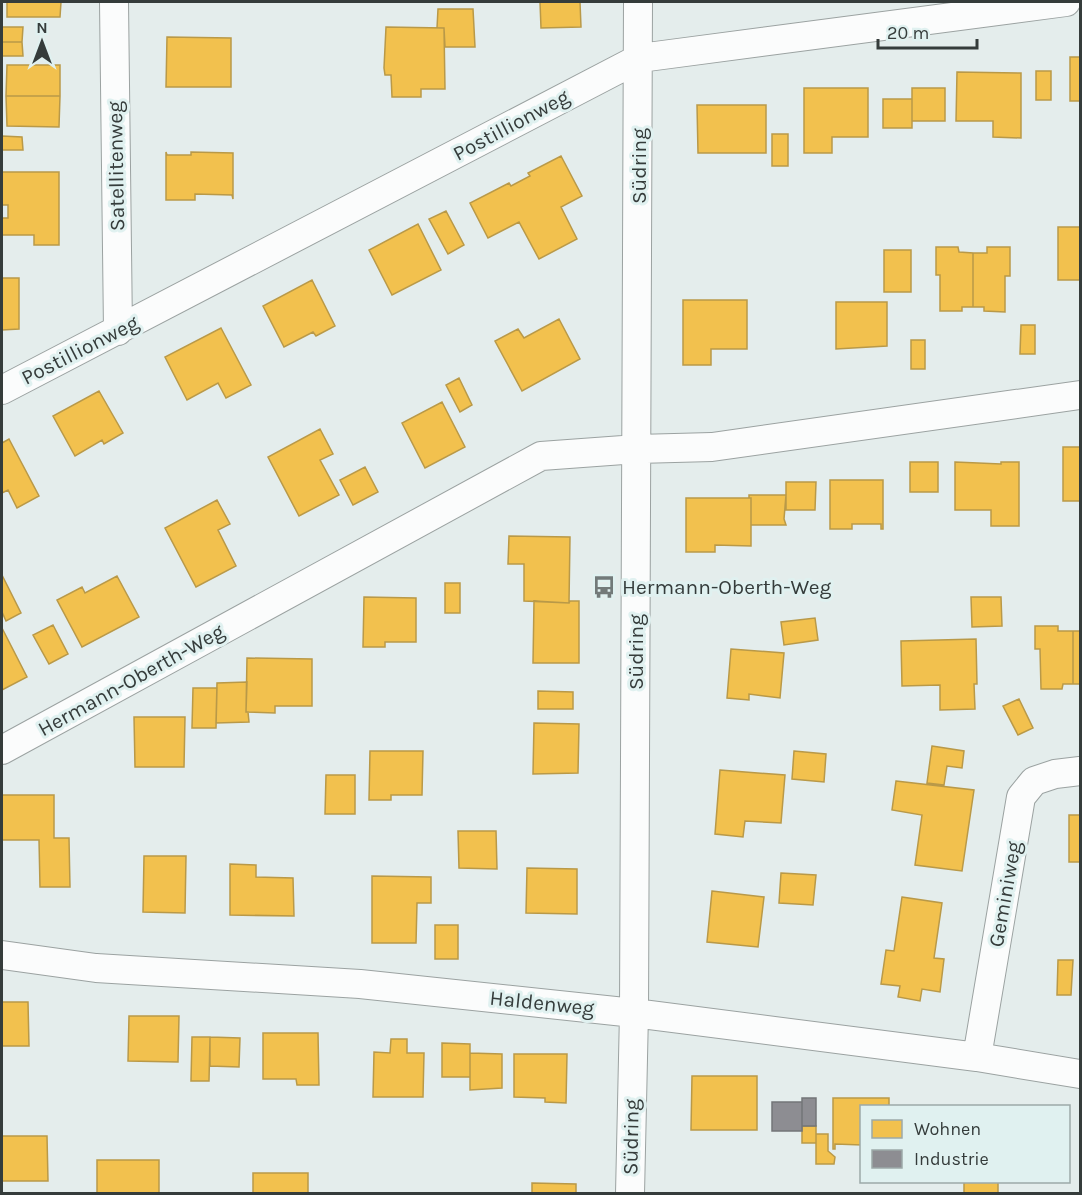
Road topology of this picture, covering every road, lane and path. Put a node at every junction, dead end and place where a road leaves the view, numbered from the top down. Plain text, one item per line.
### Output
1 (114, 2) edge
2 (639, 2) edge
3 (1065, 2) edge
4 (980, 7) edge
5 (640, 58) junction
6 (118, 331) junction
7 (2, 390) edge
8 (1080, 395) edge
9 (637, 449) junction
10 (2, 750) edge
11 (1080, 771) edge
12 (2, 955) edge
13 (634, 1013) junction
14 (977, 1058) junction
15 (1080, 1074) edge
16 (630, 1194) edge

1 - 6 street, Satellitenweg
2 - 5 street, Südring
3 - 4 street, Postillionweg
4 - 5 street, Postillionweg
5 - 6 street, Postillionweg
5 - 9 street, Südring
6 - 7 street, Postillionweg
8 - 9 street, Hermann-Oberth-Weg
9 - 10 street, Hermann-Oberth-Weg
9 - 13 street, Südring
11 - 14 street, Geminiweg
12 - 13 street, Haldenweg
13 - 14 street, Haldenweg
13 - 16 street, Südring
14 - 15 street, Haldenweg

